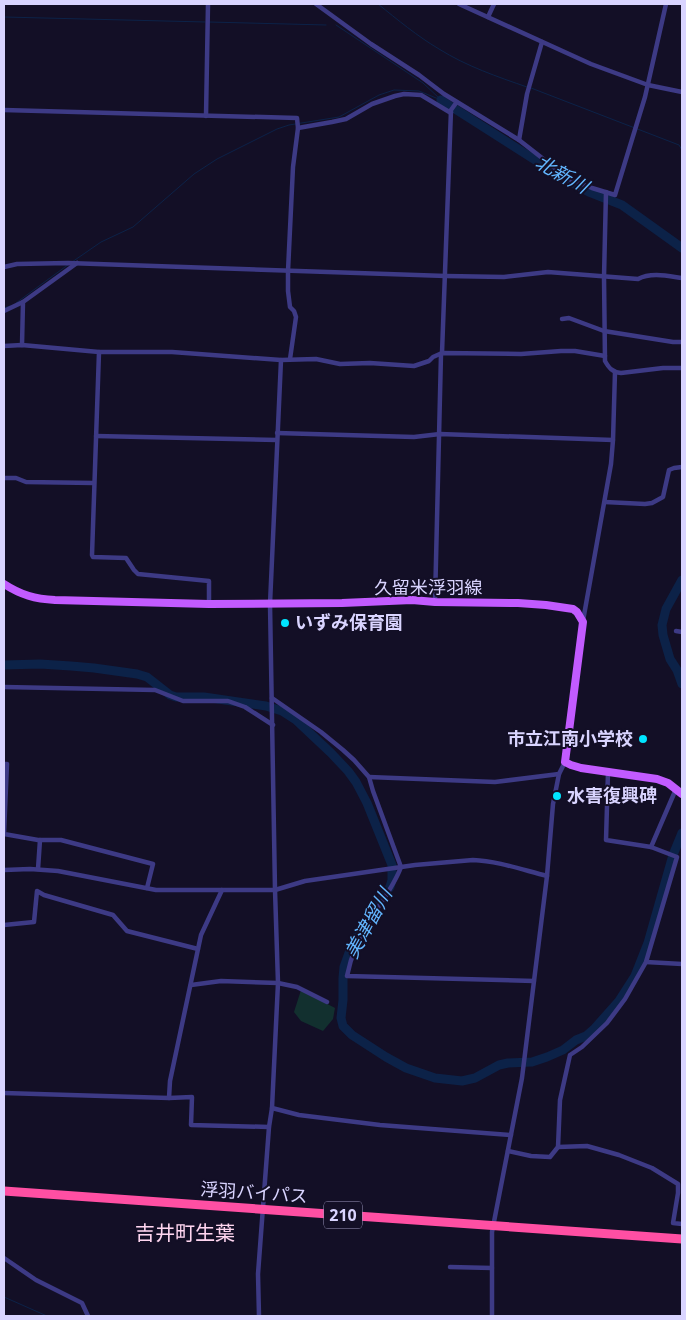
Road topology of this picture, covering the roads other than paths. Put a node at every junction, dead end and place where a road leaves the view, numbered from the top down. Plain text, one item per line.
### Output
1 (208, 4) edge
2 (316, 4) edge
3 (459, 4) edge
4 (494, 4) edge
5 (666, 4) edge
6 (488, 17) junction
7 (542, 42) junction
8 (648, 85) junction
9 (682, 92) edge
10 (455, 104) junction
11 (4, 110) edge
12 (451, 112) junction
13 (206, 116) junction
14 (298, 127) junction
15 (519, 140) junction
16 (606, 194) junction
17 (73, 263) junction
18 (4, 267) edge
19 (288, 271) junction
20 (446, 276) junction
21 (604, 277) junction
22 (682, 278) edge
23 (23, 302) junction
24 (4, 311) edge
25 (562, 319) dead end
26 (604, 331) junction
27 (682, 342) edge
28 (22, 344) junction
29 (4, 346) edge
30 (99, 352) junction
31 (442, 353) junction
32 (605, 356) junction
33 (281, 360) junction
34 (290, 360) junction
35 (682, 368) edge
36 (615, 372) junction
37 (278, 434) junction
38 (440, 434) junction
39 (96, 436) junction
40 (277, 440) junction
41 (613, 440) junction
42 (682, 468) edge
43 (4, 478) edge
44 (94, 483) junction
45 (605, 502) junction
46 (4, 584) edge
47 (435, 602) junction
48 (209, 604) junction
49 (270, 604) junction
50 (583, 622) junction
51 (676, 631) dead end
52 (682, 632) edge
53 (4, 687) edge
54 (272, 698) junction
55 (272, 725) junction
56 (565, 762) junction
57 (4, 764) edge
58 (608, 771) junction
59 (559, 774) junction
60 (369, 777) junction
61 (679, 792) edge
62 (40, 840) junction
63 (651, 847) junction
64 (399, 868) junction
65 (38, 869) junction
66 (4, 870) edge
67 (547, 876) junction
68 (147, 888) junction
69 (222, 890) junction
70 (275, 890) junction
71 (4, 925) edge
72 (198, 949) junction
73 (646, 962) junction
74 (682, 964) edge
75 (534, 981) junction
76 (278, 983) junction
77 (191, 985) junction
78 (327, 1002) dead end
79 (4, 1094) edge
80 (169, 1098) junction
81 (272, 1108) junction
82 (269, 1127) junction
83 (511, 1135) junction
84 (558, 1147) junction
85 (508, 1151) junction
86 (4, 1191) edge
87 (263, 1210) junction
88 (682, 1224) edge
89 (493, 1226) junction
90 (682, 1239) edge
91 (4, 1258) edge
92 (450, 1267) dead end
93 (492, 1268) junction
94 (88, 1316) edge
95 (259, 1316) edge
96 (492, 1316) edge

1 - 13 street
2 - 10 street
3 - 6 street
4 - 6 street
5 - 8 street
6 - 7 street
7 - 8 street
7 - 15 street
8 - 9 street
8 - 16 street
10 - 12 street
10 - 15 street
11 - 13 street
12 - 14 street
12 - 20 street
13 - 14 street
14 - 19 street
15 - 16 street
16 - 21 street
17 - 18 street
17 - 19 street
17 - 23 street
19 - 20 street
19 - 34 street
20 - 21 street
20 - 31 street
21 - 22 street
21 - 26 street
23 - 24 street
23 - 28 street
25 - 26 street
26 - 27 street
26 - 32 street
28 - 29 street
28 - 30 street
30 - 33 street
30 - 39 street
31 - 32 street
31 - 34 street
31 - 38 street
32 - 36 street
33 - 34 street
33 - 37 street
35 - 36 street
36 - 41 street
37 - 38 street
37 - 40 street
38 - 41 street
38 - 47 street
39 - 40 street
39 - 44 street
40 - 49 street
41 - 45 street
42 - 45 street
43 - 44 street
44 - 48 street
45 - 50 street
46 - 48 main road, 久留米浮羽線
47 - 49 main road, 久留米浮羽線
47 - 50 main road, 久留米浮羽線
48 - 49 main road, 久留米浮羽線
49 - 54 street
50 - 56 main road
51 - 52 street
53 - 55 street
54 - 55 street
54 - 60 street
55 - 70 street
56 - 58 main road
56 - 59 street
57 - 62 street
58 - 61 main road
58 - 63 street
59 - 60 street
59 - 67 street
60 - 64 street
61 - 63 street
62 - 65 street
62 - 68 street
63 - 73 street
64 - 67 street
64 - 70 street
64 - 75 street
65 - 66 street
65 - 68 street
67 - 75 street
68 - 69 street
69 - 70 street
69 - 72 street
70 - 76 street
71 - 72 street
72 - 77 street
73 - 74 street
73 - 84 street
75 - 83 street
76 - 77 street
76 - 78 street
76 - 81 street
77 - 80 street
79 - 80 street
80 - 82 street
81 - 82 street
81 - 83 street
82 - 87 street
83 - 85 street
84 - 85 street
84 - 88 street
85 - 89 street
86 - 87 highway, 浮羽バイパス / 210
87 - 89 highway, 浮羽バイパス / 210
87 - 95 street
89 - 90 highway, 浮羽バイパス / 210
89 - 93 street
91 - 94 street
92 - 93 street
93 - 96 street

